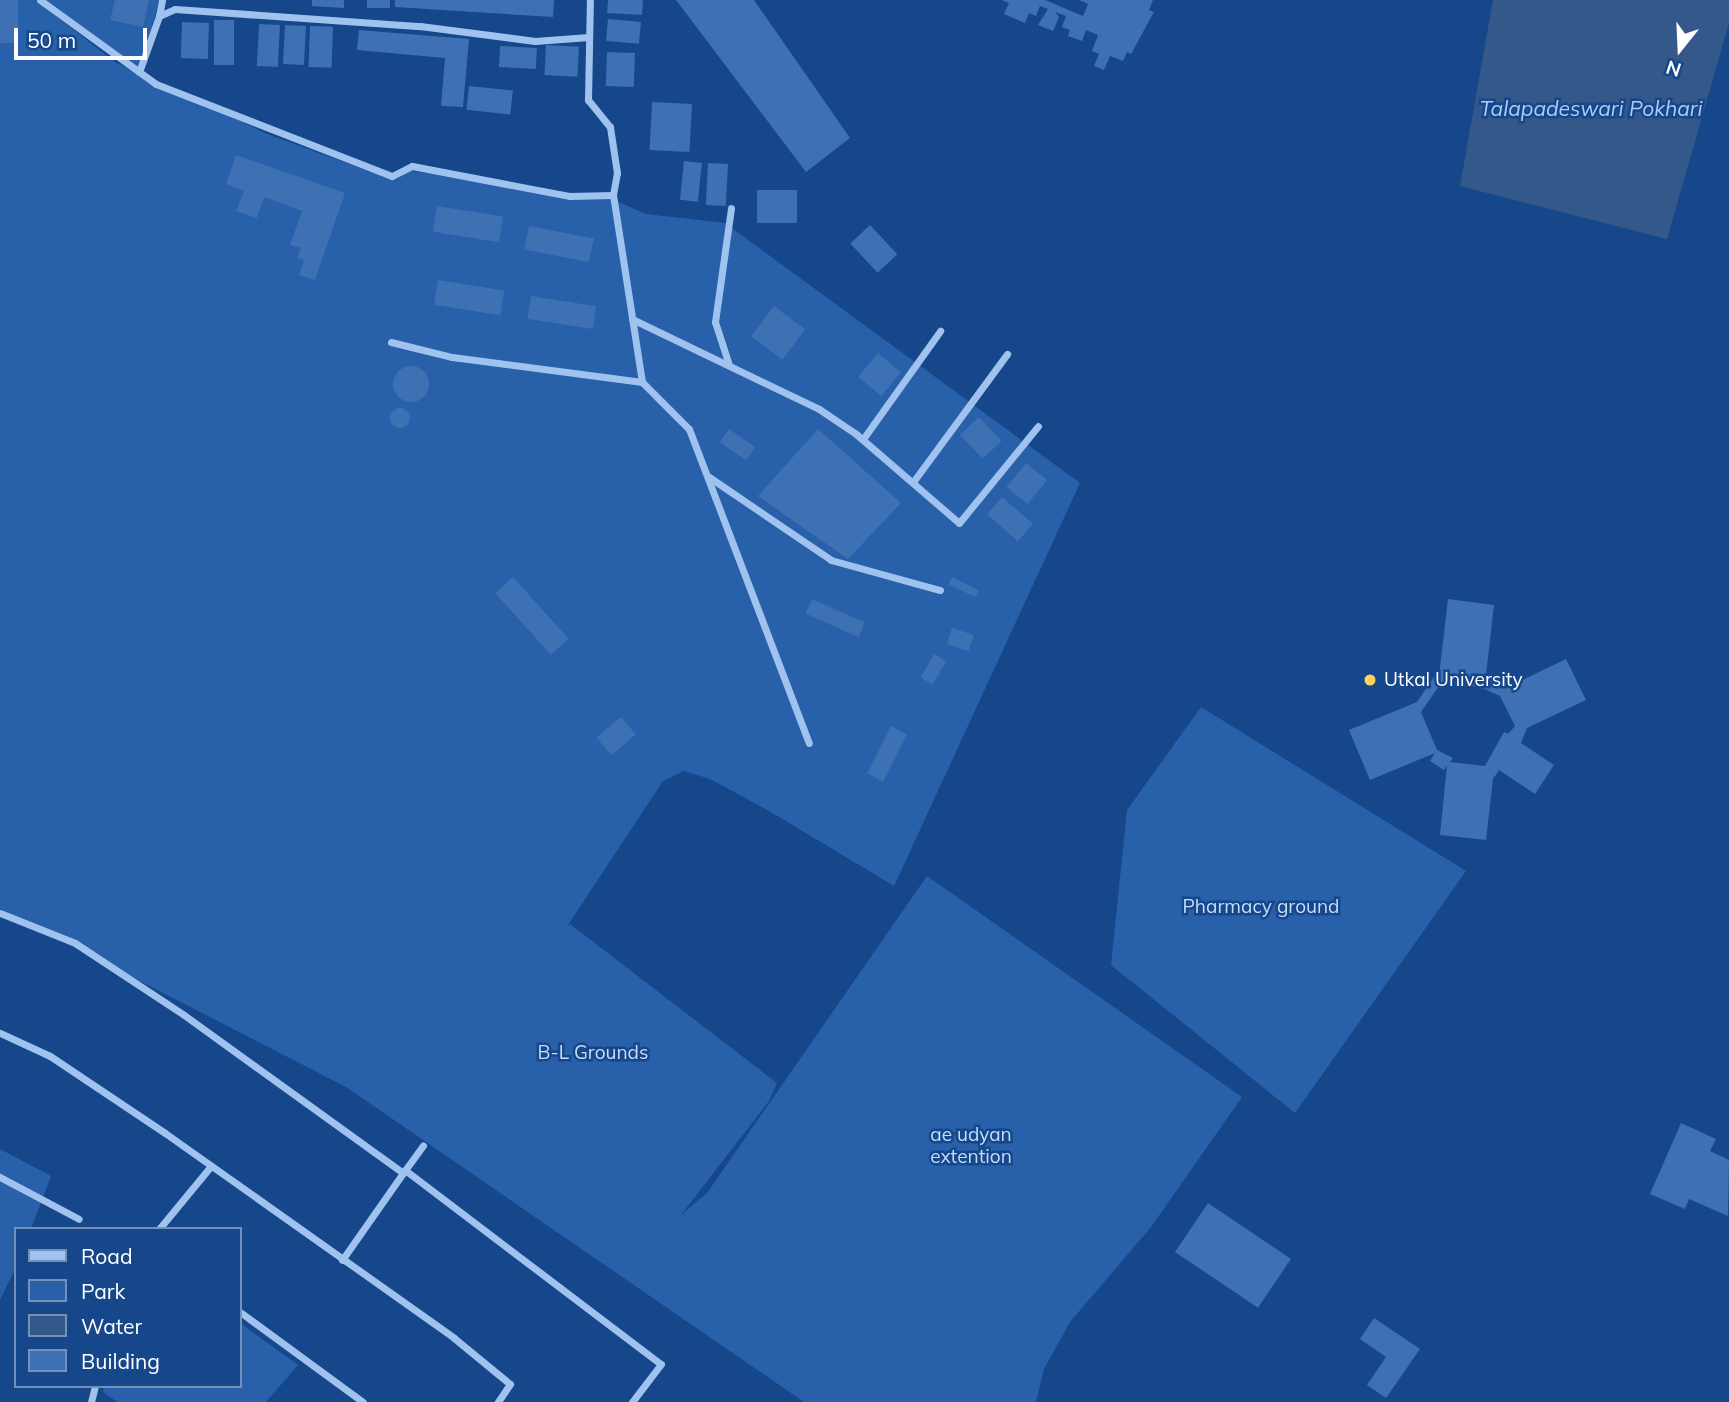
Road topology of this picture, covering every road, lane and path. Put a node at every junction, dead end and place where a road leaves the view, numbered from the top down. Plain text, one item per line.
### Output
1 (40, 0) edge
2 (162, 0) edge
3 (590, 0) edge
4 (159, 16) junction
5 (589, 37) junction
6 (139, 72) junction
7 (613, 195) junction
8 (732, 208) dead end
9 (632, 319) junction
10 (940, 331) dead end
11 (391, 342) dead end
12 (1007, 354) dead end
13 (729, 366) junction
14 (642, 382) junction
15 (1038, 426) dead end
16 (863, 439) junction
17 (708, 476) junction
18 (913, 482) junction
19 (940, 590) dead end
20 (809, 743) dead end
21 (0, 913) edge
22 (0, 1034) edge
23 (423, 1145) dead end
24 (211, 1166) junction
25 (404, 1172) junction
26 (0, 1177) edge
27 (79, 1219) dead end
28 (161, 1227) edge
29 (342, 1259) junction
30 (242, 1313) edge
31 (363, 1402) edge
32 (498, 1402) edge
33 (632, 1402) edge

1 - 6 street
2 - 4 street
3 - 5 street
4 - 5 street
4 - 6 street
5 - 7 street
6 - 7 street
7 - 9 street
8 - 13 street
9 - 13 street
9 - 14 street
10 - 16 street
11 - 14 street
12 - 18 street
13 - 16 street
14 - 17 street
15 - 18 street
16 - 18 street
17 - 19 street
17 - 20 street
21 - 25 street
22 - 24 street
23 - 25 street
24 - 28 street
24 - 29 street
25 - 29 street
25 - 33 street
26 - 27 street
29 - 32 street
30 - 31 street

